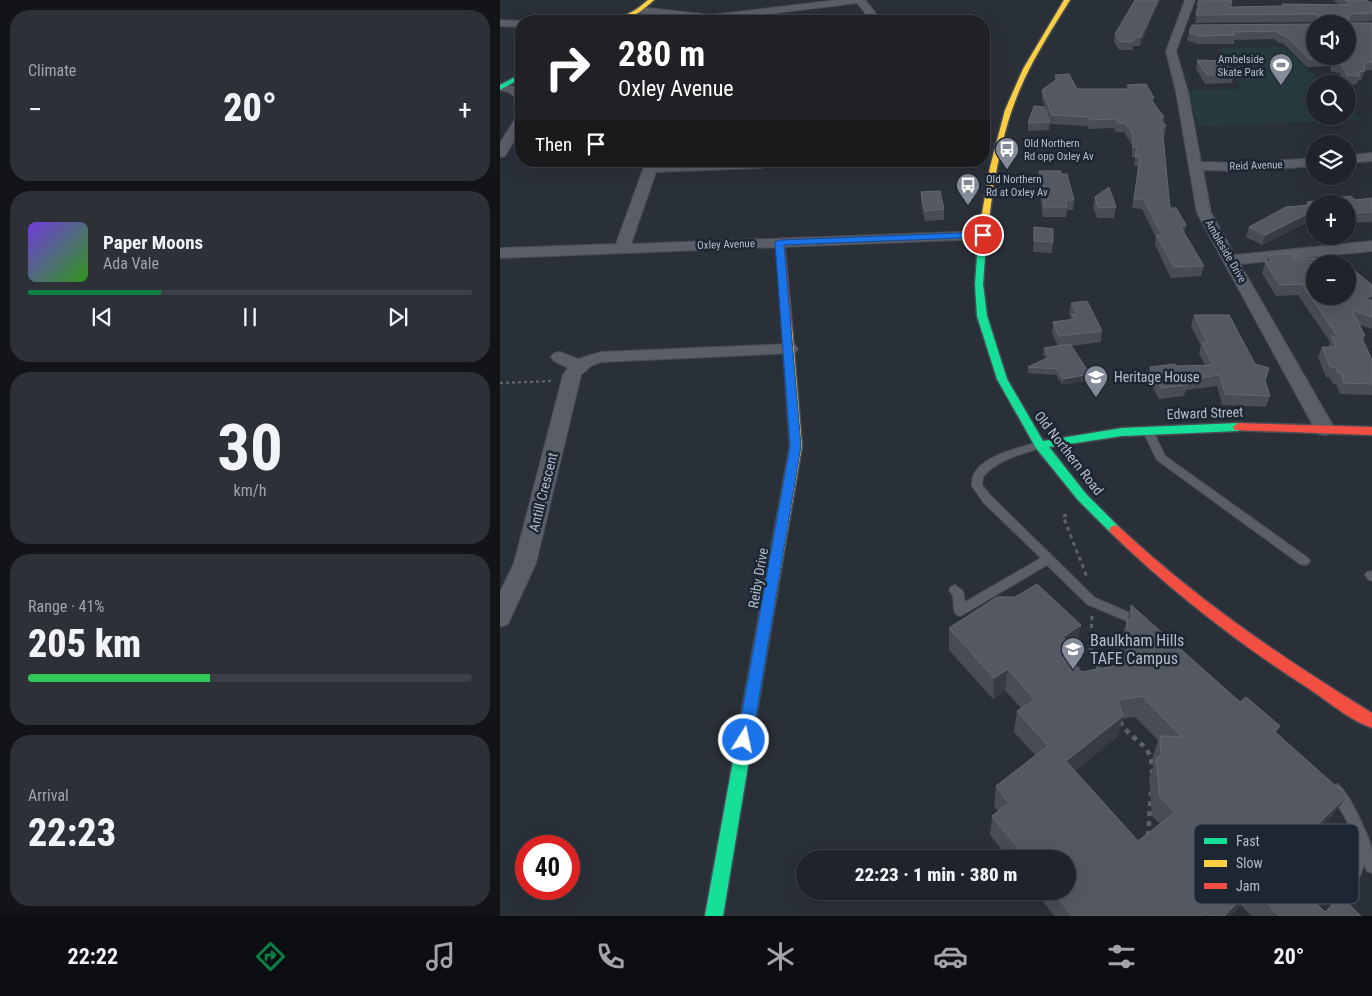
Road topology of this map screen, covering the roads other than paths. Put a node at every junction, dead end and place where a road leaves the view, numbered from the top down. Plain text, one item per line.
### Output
1 (651, 0) edge
2 (860, 0) edge
3 (1067, 0) edge
4 (1190, 0) edge
5 (639, 10) junction
6 (630, 15) edge
7 (684, 15) edge
8 (759, 15) edge
9 (871, 15) edge
10 (500, 23) edge
11 (515, 24) edge
12 (515, 80) edge
13 (501, 88) edge
14 (515, 92) edge
15 (515, 129) edge
16 (500, 154) edge
17 (1372, 157) edge
18 (1356, 158) edge
19 (1306, 163) edge
20 (1196, 166) junction
21 (650, 167) edge
22 (983, 235) junction
23 (780, 242) junction
24 (1372, 246) edge
25 (622, 248) junction
26 (500, 253) edge
27 (1232, 260) junction
28 (789, 349) junction
29 (560, 357) dead end
30 (575, 373) junction
31 (1325, 429) junction
32 (1148, 431) junction
33 (1372, 431) edge
34 (1040, 445) junction
35 (1049, 559) junction
36 (1304, 561) dead end
37 (955, 590) dead end
38 (500, 617) edge
39 (1147, 628) edge
40 (1372, 721) edge
41 (1330, 783) edge
42 (1355, 824) edge
43 (1359, 833) edge
44 (1372, 866) edge
45 (714, 916) edge

1 - 5 main road
2 - 8 street
2 - 9 street
3 - 22 main road, Old Northern Road
4 - 20 street, Ambleside Drive
5 - 6 main road
5 - 7 street
10 - 11 street
12 - 13 main road
13 - 14 street
15 - 16 street
17 - 18 street
19 - 20 street, Reid Avenue
20 - 27 street, Ambleside Drive
21 - 25 street
22 - 23 street, Oxley Avenue
22 - 34 main road, Old Northern Road
23 - 25 street, Oxley Avenue
23 - 28 main road, Reiby Drive
24 - 27 street
25 - 26 street, Oxley Avenue
27 - 31 street, Ambleside Drive
28 - 30 street
28 - 45 main road, Reiby Drive
29 - 30 street
30 - 38 street, Antill Crescent
31 - 32 main road, Edward Street
31 - 33 main road, Edward Street
32 - 34 main road, Edward Street
32 - 36 lane
34 - 35 lane
34 - 40 main road, Old Northern Road
35 - 37 lane
35 - 39 lane
41 - 42 lane
43 - 44 lane

